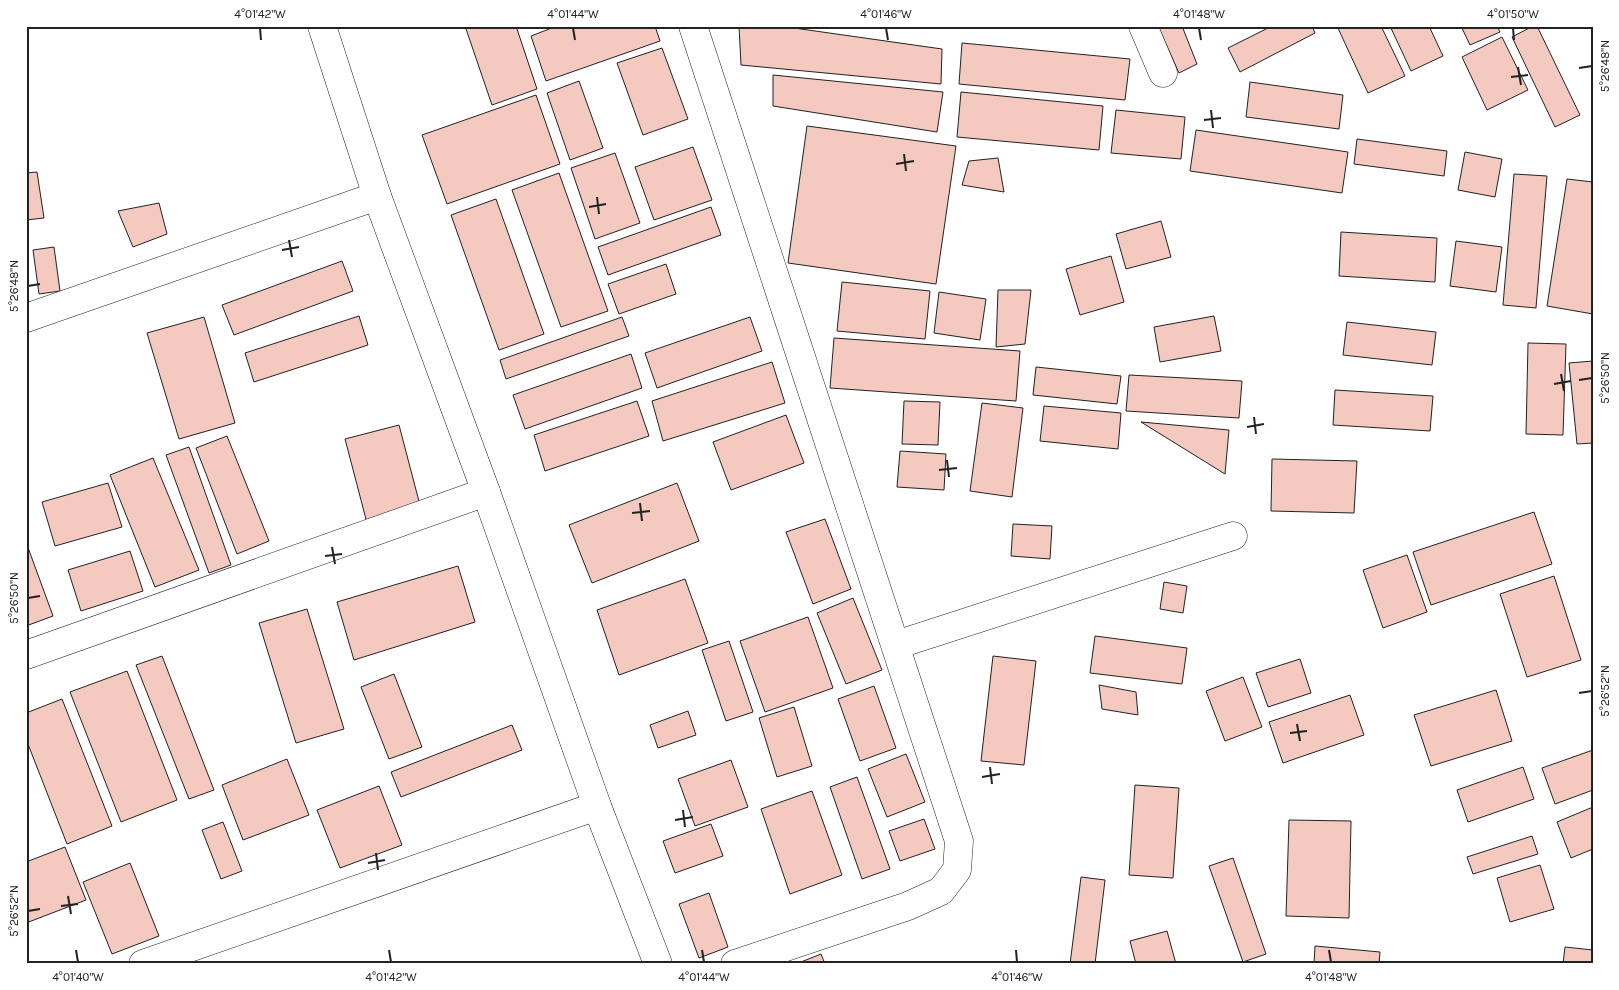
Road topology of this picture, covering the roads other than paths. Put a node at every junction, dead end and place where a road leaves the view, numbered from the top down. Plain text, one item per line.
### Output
1 (322, 26) edge
2 (693, 26) edge
3 (1143, 26) edge
4 (1163, 73) dead end
5 (377, 196) junction
6 (26, 318) edge
7 (486, 492) junction
8 (1233, 536) dead end
9 (896, 645) junction
10 (26, 655) edge
11 (597, 806) junction
12 (143, 964) edge
13 (658, 964) edge
14 (735, 964) edge

1 - 5 street
2 - 9 street
3 - 4 street
5 - 6 street
5 - 7 street
7 - 10 street
7 - 11 street
8 - 9 street
9 - 14 street
11 - 12 street
11 - 13 street

